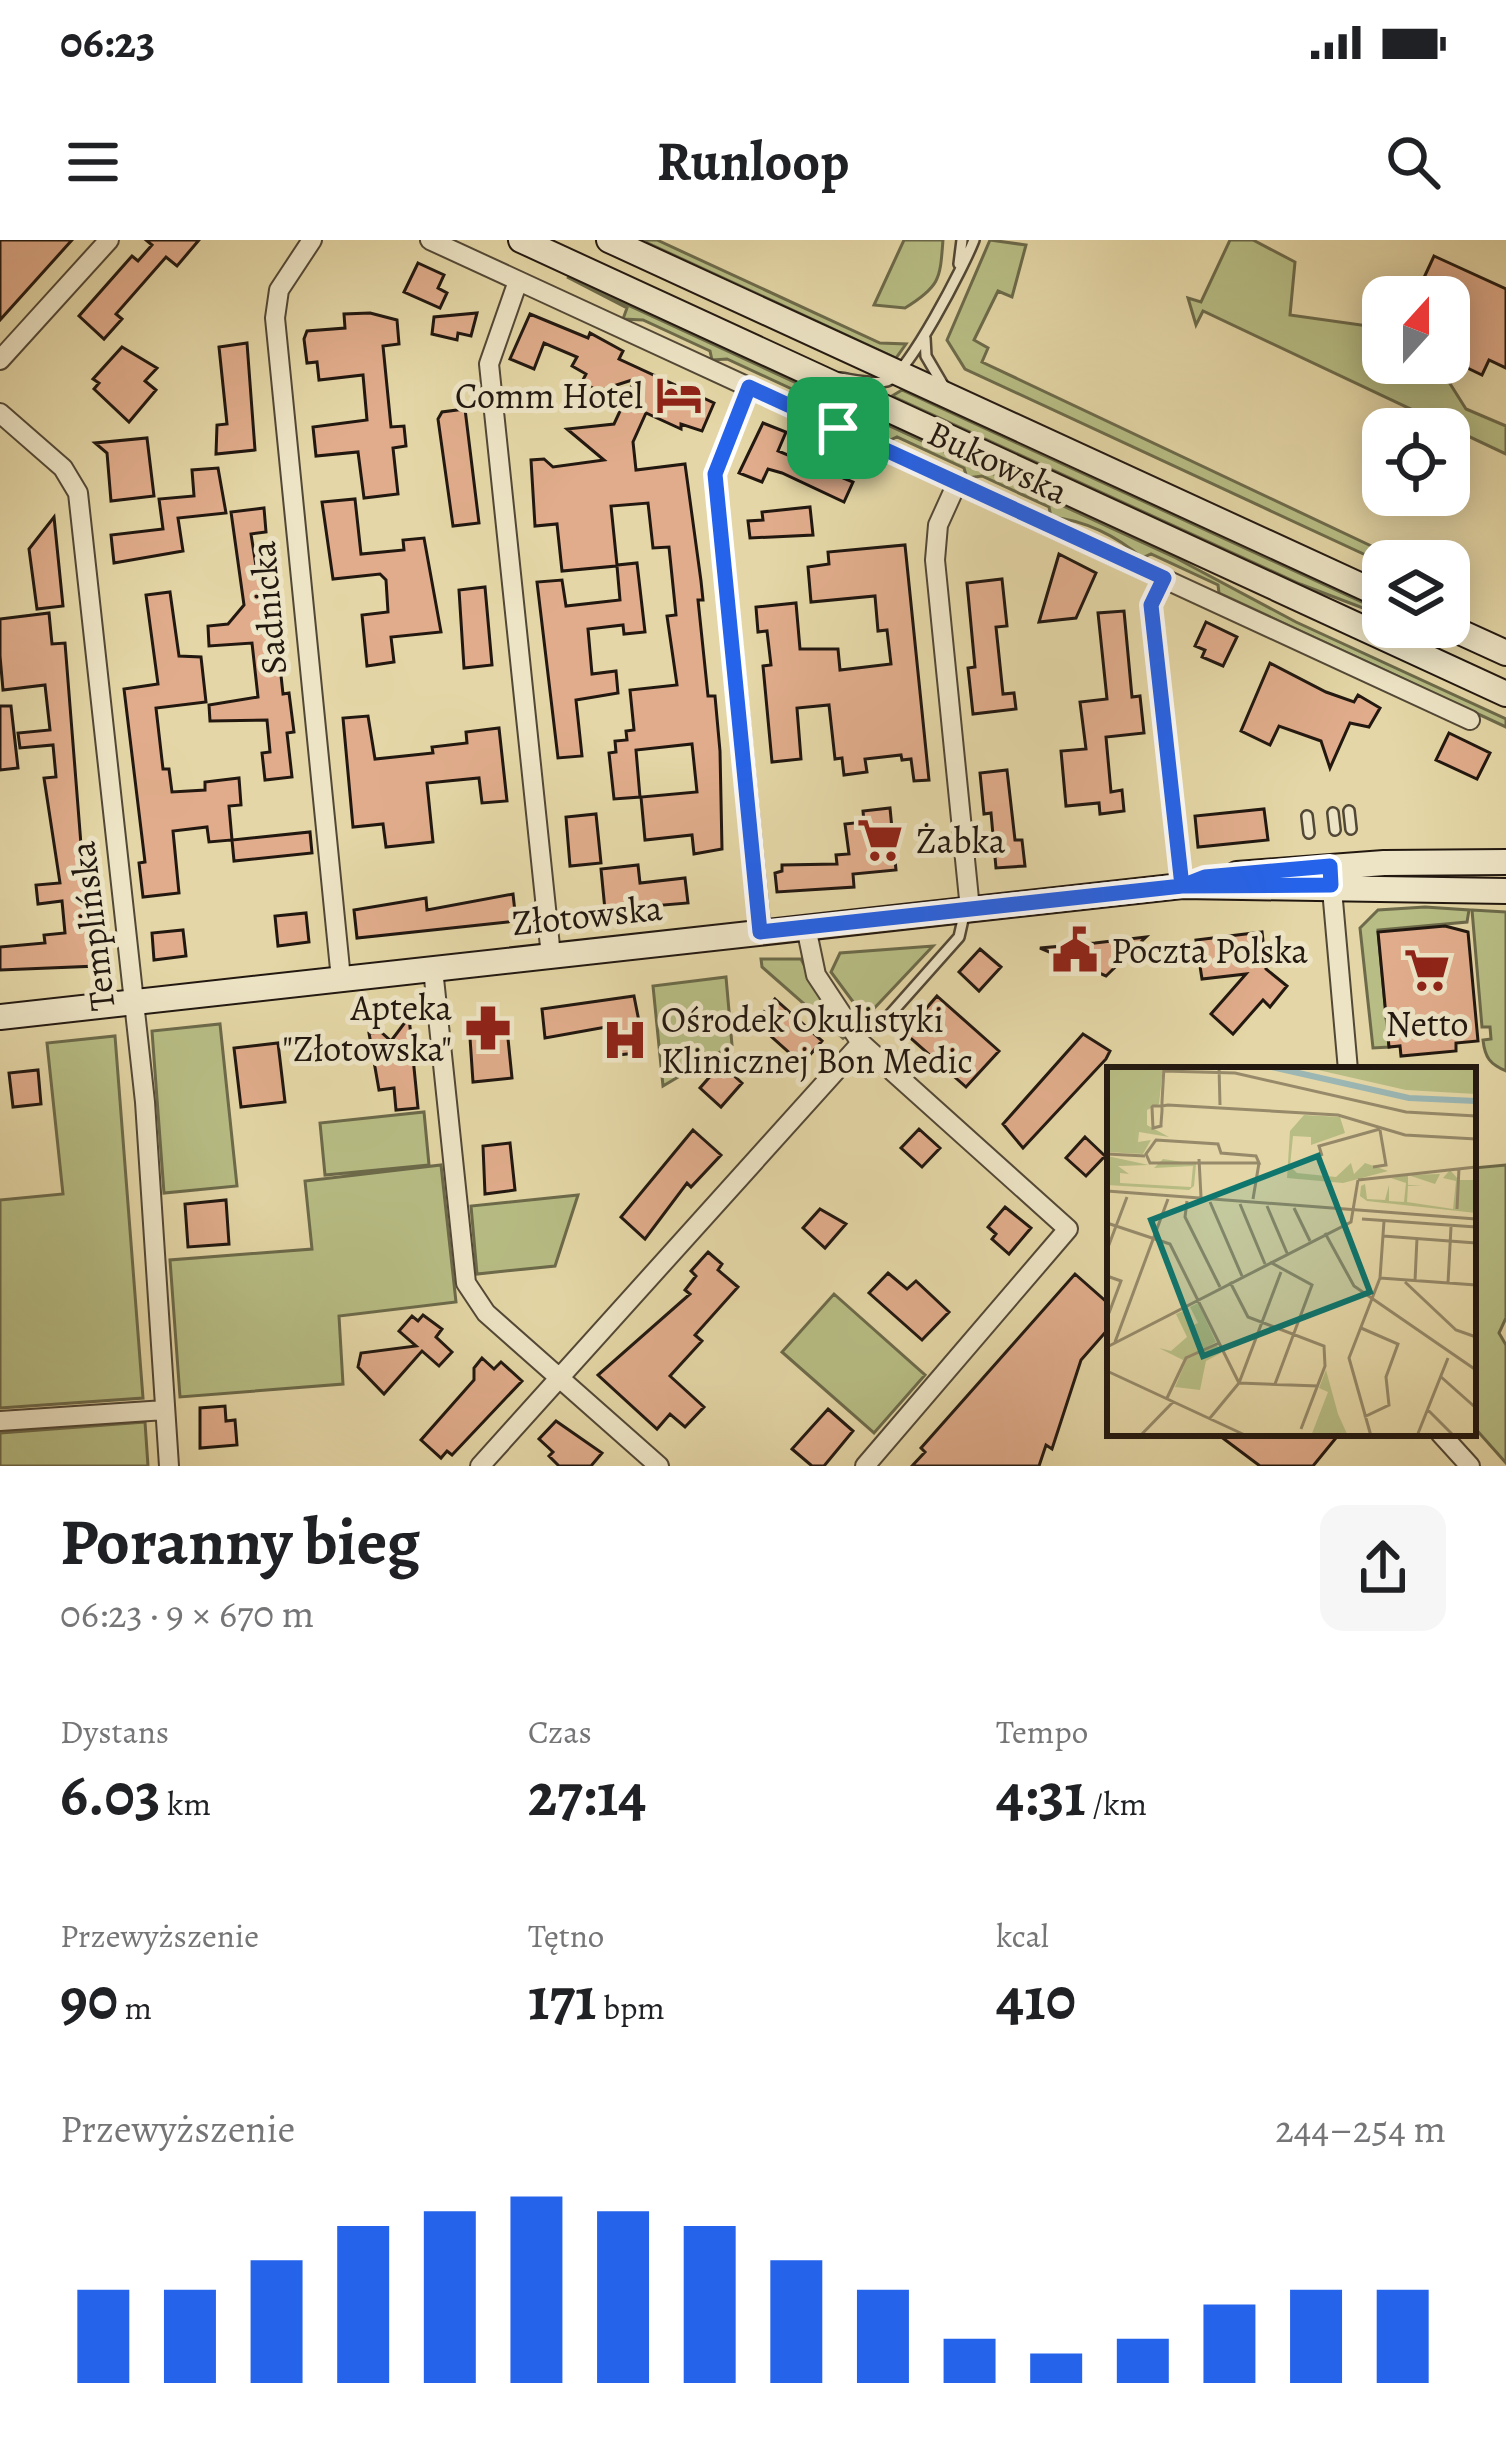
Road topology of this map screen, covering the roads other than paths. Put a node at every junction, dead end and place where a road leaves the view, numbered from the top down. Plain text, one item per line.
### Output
1 (109, 240) edge
2 (312, 240) edge
3 (430, 240) edge
4 (521, 240) edge
5 (610, 240) edge
6 (962, 240) edge
7 (974, 240) edge
8 (959, 264) junction
9 (518, 281) junction
10 (925, 338) junction
11 (0, 360) edge
12 (811, 374) junction
13 (900, 374) junction
14 (749, 387) junction
15 (953, 399) junction
16 (0, 413) edge
17 (957, 483) junction
18 (1164, 578) junction
19 (1362, 586) edge
20 (1470, 637) edge
21 (1506, 653) edge
22 (1506, 694) edge
23 (1470, 720) dead end
24 (1349, 811) dead end
25 (1333, 813) dead end
26 (1307, 816) dead end
27 (1351, 829) dead end
28 (1335, 830) dead end
29 (1309, 833) dead end
30 (1506, 862) edge
31 (1331, 876) junction
32 (1182, 886) junction
33 (1506, 891) edge
34 (967, 909) junction
35 (806, 928) junction
36 (760, 932) junction
37 (551, 956) junction
38 (433, 969) junction
39 (341, 979) junction
40 (134, 1002) junction
41 (0, 1016) edge
42 (879, 1027) dead end
43 (861, 1043) junction
44 (1348, 1067) edge
45 (559, 1378) junction
46 (165, 1410) junction
47 (0, 1421) edge
48 (1443, 1436) edge
49 (169, 1466) edge
50 (480, 1466) edge
51 (659, 1466) edge
52 (865, 1466) edge
53 (1470, 1466) edge

1 - 11 street
2 - 39 street, Sadnicka
3 - 9 street, Bukowska
4 - 12 main road, Bukowska
5 - 13 main road, Bukowska
6 - 8 lane
7 - 8 lane
8 - 10 lane
9 - 14 street, Bukowska
9 - 37 street
10 - 13 lane
10 - 15 lane
12 - 13 lane
12 - 22 main road, Bukowska
13 - 15 main road, Bukowska
14 - 17 street, Bukowska
14 - 36 street
15 - 19 main road, Bukowska
16 - 40 street, Templińska
17 - 18 street, Bukowska
17 - 34 street
18 - 23 street, Bukowska
18 - 32 street
20 - 21 main road
24 - 27 lane
25 - 28 lane
26 - 29 lane
30 - 31 main road, Złotowska
31 - 32 main road, Złotowska
31 - 33 main road, Złotowska
31 - 44 street
32 - 34 main road, Złotowska
34 - 35 main road, Złotowska
34 - 42 lane
35 - 36 main road, Złotowska
35 - 43 street
36 - 37 main road, Złotowska
37 - 38 main road, Złotowska
38 - 39 main road, Złotowska
38 - 45 street
39 - 40 main road, Złotowska
40 - 41 main road, Złotowska
40 - 46 street, Templińska
43 - 45 street
43 - 52 street
45 - 50 street
45 - 51 street
46 - 47 street
46 - 49 street, Templińska
48 - 53 street

